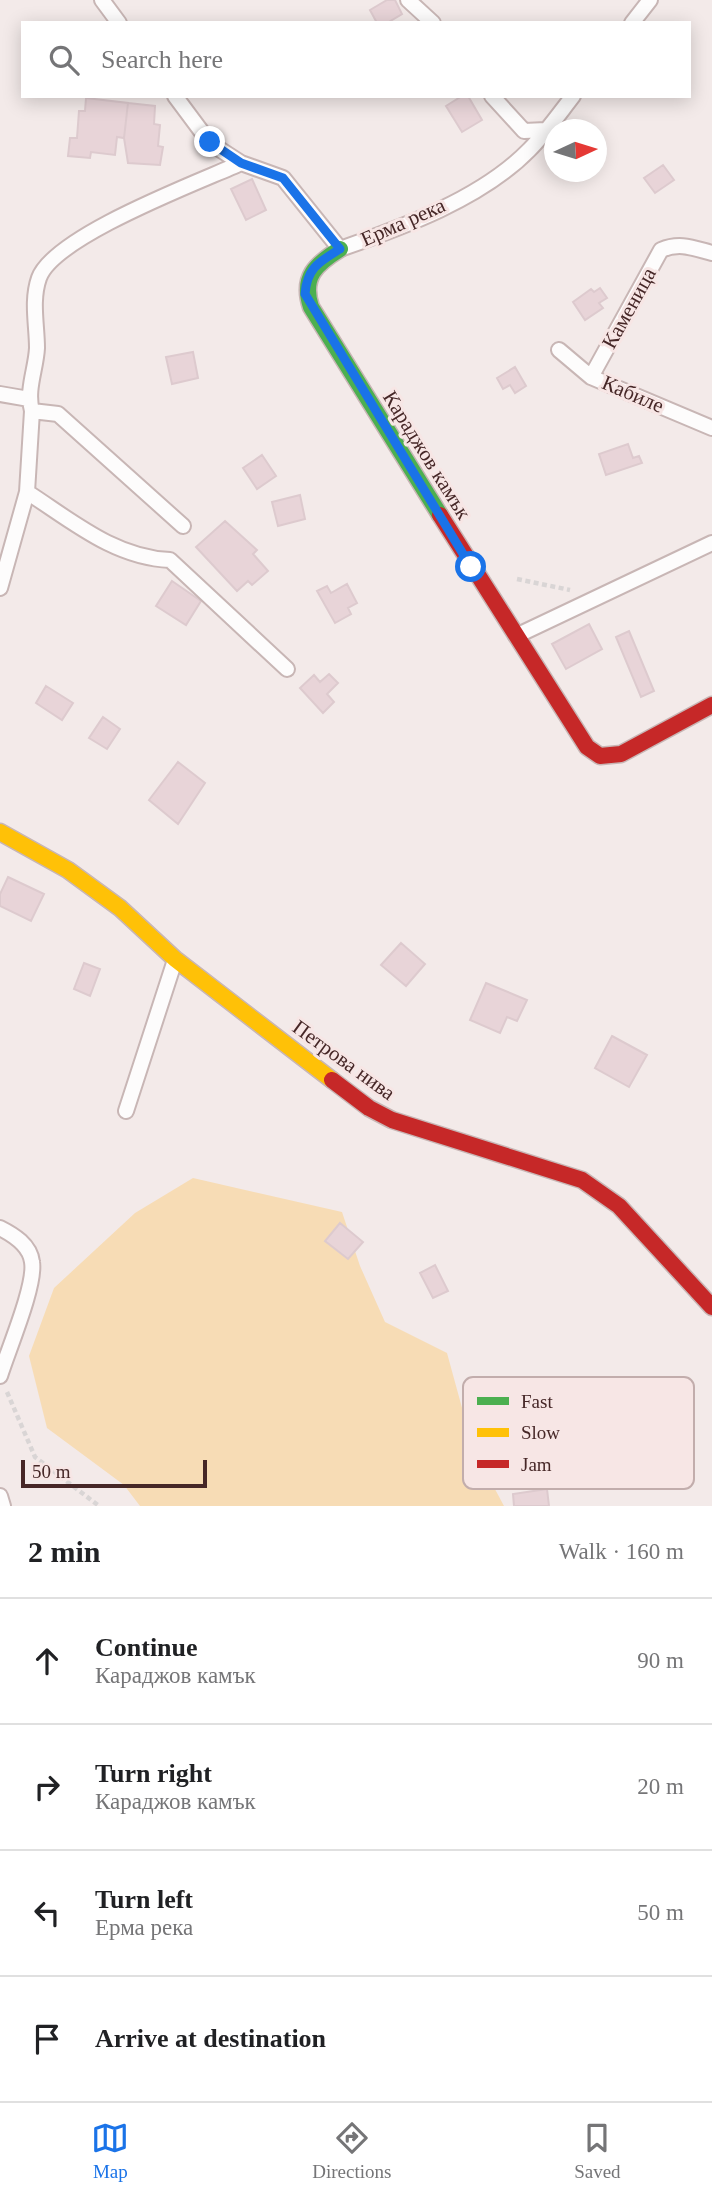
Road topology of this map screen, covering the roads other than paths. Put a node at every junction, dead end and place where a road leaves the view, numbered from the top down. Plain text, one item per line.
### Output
1 (102, 0) edge
2 (408, 0) edge
3 (650, 0) edge
4 (118, 21) edge
5 (431, 21) edge
6 (634, 21) edge
7 (177, 98) edge
8 (494, 98) edge
9 (571, 98) edge
10 (555, 119) edge
11 (544, 131) edge
12 (544, 133) edge
13 (241, 163) junction
14 (340, 249) junction
15 (712, 253) edge
16 (559, 350) dead end
17 (591, 377) junction
18 (0, 394) edge
19 (31, 405) junction
20 (712, 428) edge
21 (27, 492) junction
22 (183, 527) dead end
23 (712, 544) edge
24 (0, 588) edge
25 (515, 637) junction
26 (287, 669) dead end
27 (712, 705) edge
28 (0, 832) edge
29 (175, 959) junction
30 (126, 1111) dead end
31 (0, 1228) edge
32 (712, 1307) edge
33 (0, 1375) edge
34 (0, 1496) edge
35 (3, 1506) edge

1 - 4 lane
2 - 5 lane
3 - 6 lane
7 - 13 lane, Ерма река
8 - 11 lane
9 - 10 lane, Ерма река
12 - 14 lane, Ерма река
13 - 14 lane, Ерма река
13 - 19 lane
14 - 25 street, Караджов камък
15 - 17 lane, Каменица
16 - 17 lane, Кабиле
17 - 20 lane, Кабиле
18 - 19 lane
19 - 21 lane
19 - 22 lane
21 - 24 lane
21 - 26 lane
23 - 25 lane
25 - 27 street, Караджов камък
28 - 29 street, Петрова нива
29 - 30 lane
29 - 32 street, Петрова нива
31 - 33 lane
34 - 35 lane

